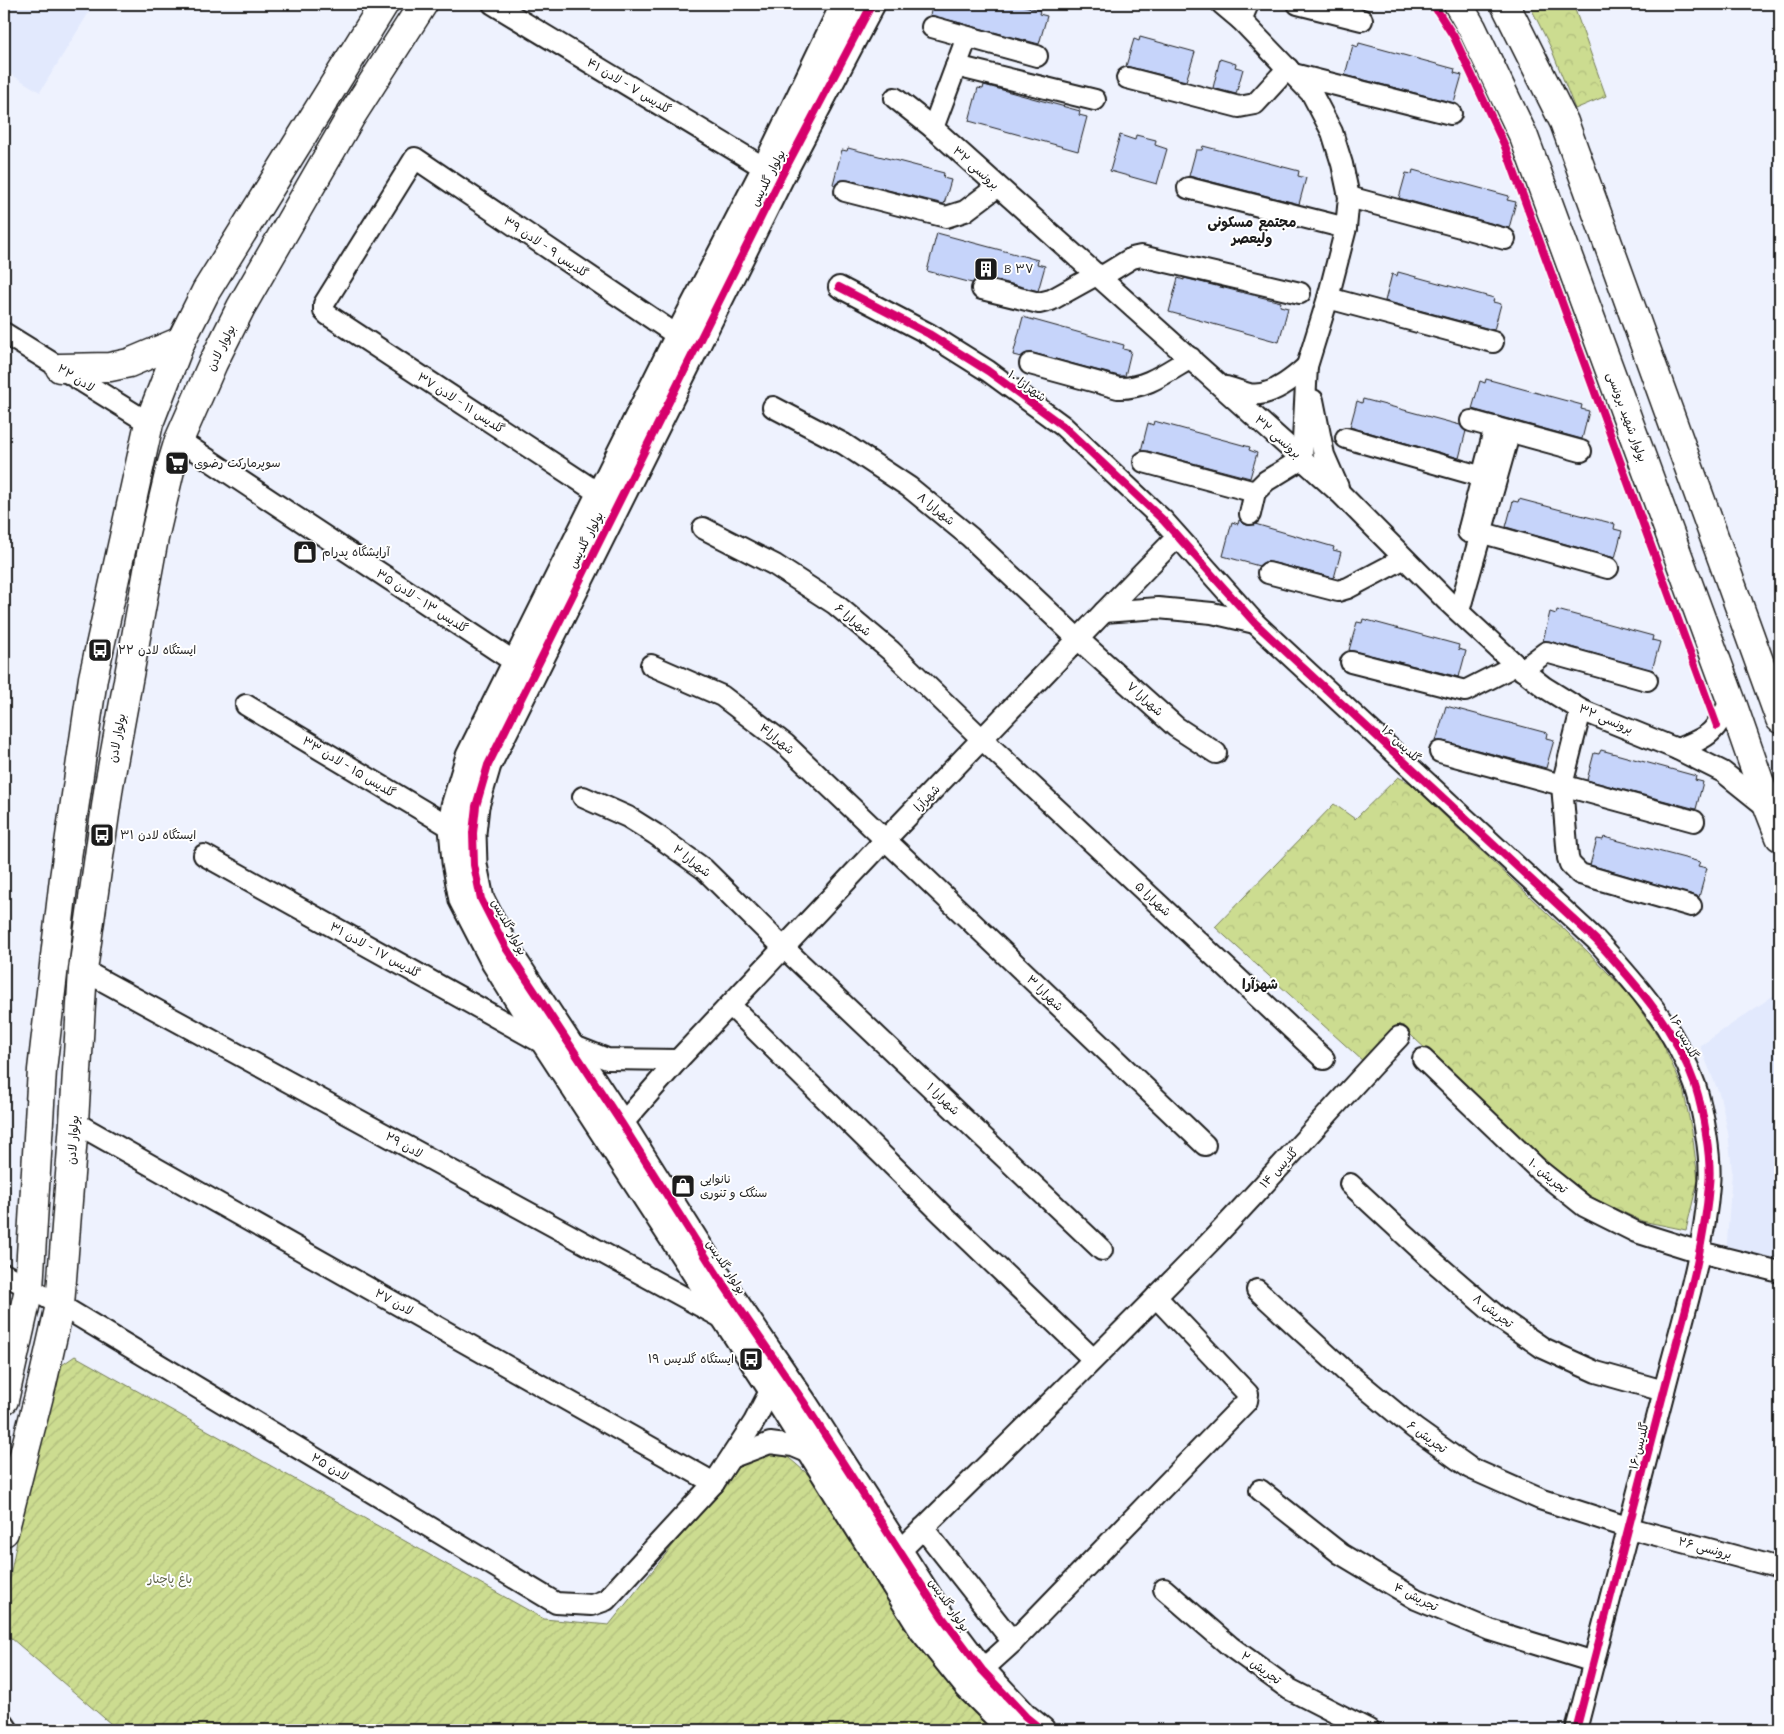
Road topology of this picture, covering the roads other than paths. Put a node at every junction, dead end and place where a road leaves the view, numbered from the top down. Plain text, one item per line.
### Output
1 (384, 4) edge
2 (423, 4) edge
3 (493, 4) edge
4 (844, 4) edge
5 (872, 4) edge
6 (1222, 4) edge
7 (1298, 4) edge
8 (1458, 4) edge
9 (1505, 4) edge
10 (1245, 12) edge
11 (1362, 20) dead end
12 (932, 27) dead end
13 (967, 37) junction
14 (1037, 56) dead end
15 (956, 66) junction
16 (1290, 71) junction
17 (1127, 78) dead end
18 (895, 98) dead end
19 (1095, 100) dead end
20 (1451, 114) dead end
21 (933, 128) junction
22 (773, 173) junction
23 (997, 187) junction
24 (1188, 188) dead end
25 (845, 191) dead end
26 (1349, 197) junction
27 (1346, 228) junction
28 (1505, 240) dead end
29 (1100, 276) junction
30 (839, 288) dead end
31 (982, 289) dead end
32 (1300, 293) dead end
33 (1328, 298) junction
34 (324, 310) joint
35 (4, 332) edge
36 (678, 336) junction
37 (181, 341) junction
38 (1492, 342) dead end
39 (1191, 358) junction
40 (1030, 364) dead end
41 (1307, 366) junction
42 (60, 368) junction
43 (1222, 386) junction
44 (774, 407) dead end
45 (1472, 421) dead end
46 (149, 423) junction
47 (1502, 429) junction
48 (1346, 438) dead end
49 (179, 440) junction
50 (1581, 451) dead end
51 (1302, 458) junction
52 (1144, 462) dead end
53 (1489, 478) junction
54 (1255, 492) junction
55 (600, 494) junction
56 (1341, 494) junction
57 (1250, 514) dead end
58 (703, 528) dead end
59 (1475, 531) junction
60 (1177, 537) junction
61 (1403, 559) junction
62 (1608, 568) dead end
63 (1268, 573) dead end
64 (1453, 606) junction
65 (1104, 612) junction
66 (1255, 623) junction
67 (1078, 639) junction
68 (1351, 662) dead end
69 (516, 663) junction
70 (651, 665) dead end
71 (1519, 668) junction
72 (1647, 680) dead end
73 (1730, 700) junction
74 (246, 705) dead end
75 (1581, 710) junction
76 (1780, 719) edge
77 (983, 740) junction
78 (1677, 749) junction
79 (1440, 752) dead end
80 (1216, 753) dead end
81 (1562, 785) junction
82 (583, 796) dead end
83 (1768, 809) junction
84 (1694, 821) dead end
85 (452, 828) junction
86 (1780, 837) edge
87 (886, 840) junction
88 (204, 855) dead end
89 (1691, 906) dead end
90 (784, 948) junction
91 (83, 970) junction
92 (731, 1006) junction
93 (1400, 1037) dead end
94 (557, 1045) junction
95 (1324, 1059) dead end
96 (1423, 1059) dead end
97 (678, 1060) junction
98 (74, 1122) junction
99 (614, 1130) junction
100 (1205, 1145) dead end
101 (1350, 1184) dead end
102 (1102, 1250) dead end
103 (1700, 1252) junction
104 (1780, 1272) edge
105 (4, 1274) edge
106 (30, 1289) junction
107 (1256, 1290) dead end
108 (1156, 1297) junction
109 (60, 1305) junction
110 (726, 1320) junction
111 (1093, 1359) junction
112 (8, 1363) edge
113 (771, 1389) junction
114 (1664, 1391) junction
115 (4, 1400) edge
116 (812, 1454) junction
117 (733, 1457) junction
118 (714, 1483) junction
119 (1260, 1490) dead end
120 (923, 1528) junction
121 (1630, 1528) junction
122 (4, 1532) edge
123 (899, 1552) junction
124 (1780, 1568) edge
125 (1164, 1589) dead end
126 (1013, 1642) junction
127 (1594, 1662) junction
128 (982, 1670) junction
129 (4, 1724) edge
130 (8, 1730) edge
131 (1011, 1730) edge
132 (1042, 1730) edge
133 (1369, 1730) edge
134 (1576, 1730) edge

1 - 37 main road
2 - 49 main road, بولوار لادن
3 - 22 street, گلدیس ۷ - لادن ۴۱
4 - 22 street, بولوار گلدیس
5 - 22 street, بولوار گلدیس
6 - 10 street
7 - 11 street
8 - 73 main road, بولوار شهید برونسی
9 - 76 main road
10 - 16 street
12 - 13 street
13 - 14 street
13 - 15 street
15 - 19 street
15 - 21 street
16 - 17 street
16 - 20 street
16 - 26 street
18 - 21 street, برونسی ۳۲
21 - 23 street, برونسی ۳۲
22 - 36 street, بولوار گلدیس
22 - 94 street, بولوار گلدیس
23 - 25 street
23 - 29 street, برونسی ۳۲
24 - 27 street
26 - 27 street
26 - 28 street
27 - 33 street
29 - 31 street
29 - 32 street
29 - 39 street, برونسی ۳۲
30 - 60 street, شهرارا ۱۰
33 - 38 street
33 - 41 street
34 - 36 street, گلدیس ۹ - لادن ۳۹
34 - 55 street, گلدیس ۱۱ - لادن ۳۷
35 - 42 street, لادن ۲۲
36 - 55 street, بولوار گلدیس
37 - 42 main road
37 - 46 main road
39 - 40 street
39 - 43 street, برونسی ۳۲
41 - 43 street
41 - 51 street
41 - 56 street
42 - 46 street, لادن ۲۲
43 - 51 street, برونسی ۳۲
44 - 67 street, شهرارا ۸
45 - 47 street
46 - 106 main road
47 - 50 street
47 - 53 street
48 - 53 street
49 - 69 street, گلدیس ۱۳ - لادن ۳۵
49 - 91 main road, بولوار لادن
51 - 54 street
51 - 56 street, برونسی ۳۲
52 - 54 street
53 - 59 street
54 - 57 street
55 - 69 street, بولوار گلدیس
56 - 61 street, برونسی ۳۲
58 - 77 street, شهرارا ۶
59 - 62 street
59 - 64 street
60 - 65 street, شهرآرا
60 - 66 street, گلدیس ۱۶
61 - 63 street
61 - 64 street, برونسی ۳۲
64 - 71 street, برونسی ۳۲
65 - 66 street
65 - 67 street, شهرآرا
66 - 103 street, گلدیس ۱۶
67 - 77 street, شهرآرا
67 - 80 street, شهرارا ۷
68 - 71 street
69 - 85 street, بولوار گلدیس
70 - 87 street, شهرارا۴
71 - 72 street
71 - 75 street, برونسی ۳۲
73 - 78 street
73 - 83 main road, بولوار شهید برونسی
74 - 85 street, گلدیس ۱۵ - لادن ۳۳
75 - 78 street, برونسی ۳۲
75 - 81 street
77 - 87 street, شهرآرا
77 - 95 street, شهرارا ۵
78 - 83 street, برونسی ۳۲
79 - 81 street
81 - 84 street
81 - 89 street
82 - 90 street, شهرارا ۲
83 - 86 main road, بولوار شهید برونسی
85 - 94 street, بولوار گلدیس
87 - 90 street, شهرآرا
87 - 100 street, شهرارا ۳
88 - 94 street, گلدیس ۱۷ - لادن ۳۱
90 - 92 street, شهرآرا
90 - 102 street, شهرارا ۱
91 - 98 main road, بولوار لادن
91 - 110 street, لادن ۲۹
92 - 97 street, شهرآرا
92 - 111 street
93 - 108 street, گلدیس ۱۴
94 - 97 street, گلدیس ۱۷ - لادن ۳۱
94 - 99 street, بولوار گلدیس
96 - 103 street, تجریش ۱۰
97 - 99 street, شهرآرا
98 - 109 main road, بولوار لادن
98 - 118 street, لادن ۲۷
99 - 110 street, بولوار گلدیس
99 - 123 street, بولوار گلدیس
101 - 114 street, تجریش ۸
103 - 104 street, تجریش ۱۰
103 - 114 street, گلدیس ۱۶
105 - 106 street, لادن ۲۵
106 - 109 street, لادن ۲۵
106 - 112 main road
107 - 121 street, تجریش ۶
108 - 111 street, گلدیس ۱۴
108 - 126 street
109 - 118 street, لادن ۲۵
109 - 122 main road, بولوار لادن
110 - 113 street, بولوار گلدیس
111 - 120 street, گلدیس ۱۴
112 - 115 main road
113 - 116 street, بولوار گلدیس
113 - 117 street
114 - 121 street, گلدیس ۱۶
116 - 117 street
116 - 131 street, بولوار گلدیس
117 - 118 street
119 - 127 street, تجریش ۴
120 - 123 street, گلدیس ۱۴
120 - 126 street
121 - 124 street, برونسی ۲۶
121 - 127 street, گلدیس ۱۶
123 - 128 street, بولوار گلدیس
125 - 133 street, تجریش ۲
126 - 128 street
127 - 134 street, گلدیس ۱۶
128 - 132 street, بولوار گلدیس
129 - 130 street

